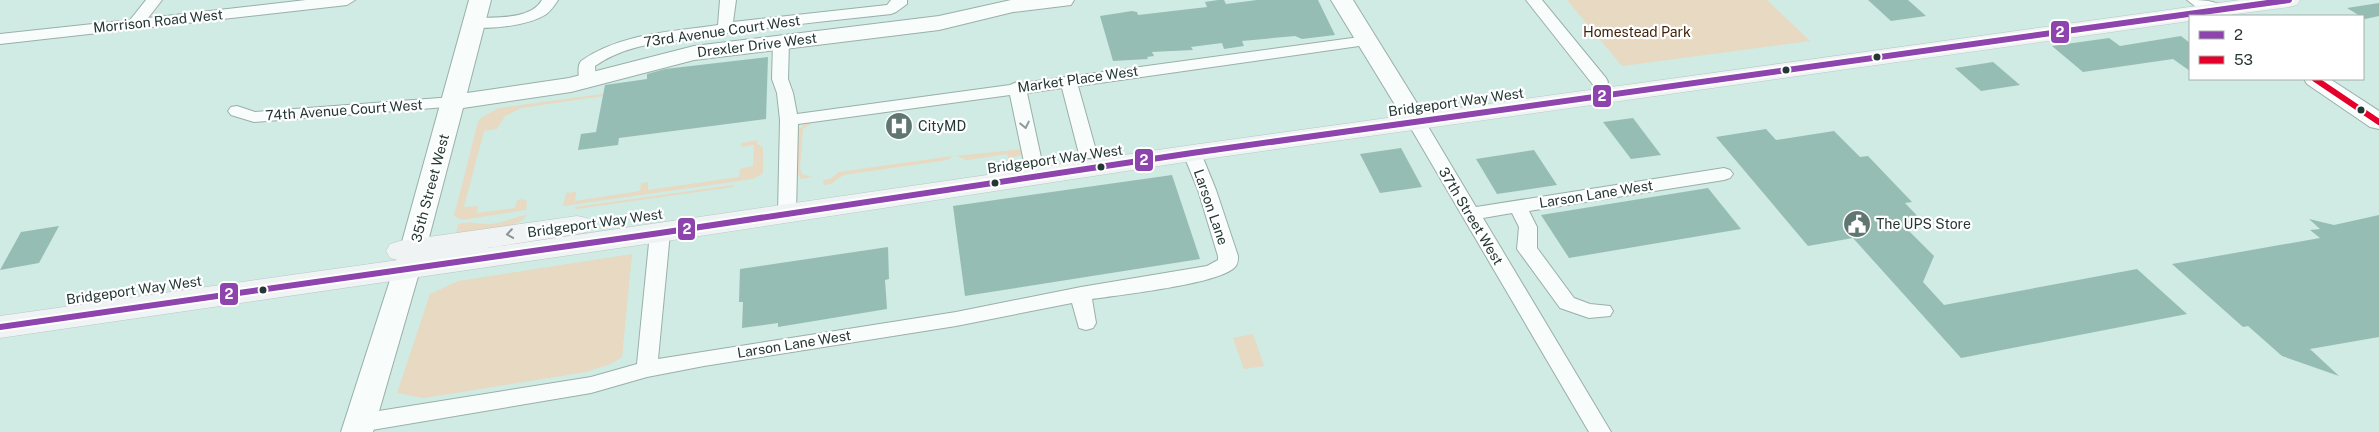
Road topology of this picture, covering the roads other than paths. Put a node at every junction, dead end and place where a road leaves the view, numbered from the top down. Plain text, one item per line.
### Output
1 (154, 0) edge
2 (347, 0) edge
3 (480, 0) edge
4 (550, 0) edge
5 (728, 0) edge
6 (1063, 0) edge
7 (1342, 0) edge
8 (1534, 0) edge
9 (2289, 0) edge
10 (899, 2) edge
11 (2206, 6) edge
12 (475, 23) junction
13 (135, 24) junction
14 (850, 24) junction
15 (725, 28) junction
16 (0, 39) edge
17 (1367, 41) junction
18 (781, 42) junction
19 (2316, 80) edge
20 (588, 81) junction
21 (1068, 81) junction
22 (1600, 82) junction
23 (1017, 87) junction
24 (453, 102) junction
25 (237, 111) dead end
26 (1412, 115) junction
27 (789, 120) junction
28 (2379, 122) edge
29 (1192, 153) junction
30 (1088, 154) junction
31 (1033, 162) junction
32 (1724, 174) dead end
33 (787, 205) junction
34 (1518, 207) junction
35 (1469, 214) junction
36 (660, 233) junction
37 (410, 259) junction
38 (1228, 263) joint
39 (1559, 291) dead end
40 (1081, 294) junction
41 (0, 310) edge
42 (1086, 322) dead end
43 (0, 327) edge
44 (647, 369) junction
45 (358, 428) edge
46 (1600, 432) edge

1 - 13 street
2 - 13 street, Morrison Road West
3 - 12 street, 35th Street West
4 - 12 street
5 - 15 street
6 - 14 street, Drexler Drive West
7 - 17 street, 37th Street West
8 - 22 street
9 - 11 main road, Bridgeport Way West
10 - 14 street, 73rd Avenue Court West
11 - 22 main road, Bridgeport Way West
11 - 26 main road, Bridgeport Way West
12 - 24 street, 35th Street West
13 - 16 street, Morrison Road West
14 - 15 street, 73rd Avenue Court West
14 - 18 street, Drexler Drive West
15 - 20 street, 73rd Avenue Court West
17 - 21 street, Market Place West
17 - 26 street, 37th Street West
18 - 20 street, Drexler Drive West
18 - 27 street
19 - 28 street
20 - 24 street, Drexler Drive West
21 - 23 street, Market Place West
21 - 30 street
22 - 26 main road, Bridgeport Way West
23 - 27 street, Market Place West
23 -> 31 street
24 - 25 street, 74th Avenue Court West
24 - 37 street, 35th Street West
26 - 29 main road, Bridgeport Way West
26 - 30 main road, Bridgeport Way West
26 - 35 street, 37th Street West
27 - 33 street
29 - 33 main road, Bridgeport Way West
29 - 38 street, Larson Lane
30 - 31 main road, Bridgeport Way West
31 - 33 main road, Bridgeport Way West
32 - 34 street, Larson Lane West
33 - 36 main road, Bridgeport Way West
33 -> 37 main road, Bridgeport Way West
34 - 35 street, Larson Lane West
34 - 39 street
35 - 46 street, 37th Street West
36 - 37 main road, Bridgeport Way West
36 - 44 street
37 - 41 main road, Bridgeport Way West
37 - 43 main road, Bridgeport Way West
37 - 45 street, 35th Street West
38 - 40 street, Larson Lane West
40 - 42 street
40 - 44 street, Larson Lane West
44 - 45 street, Larson Lane West

